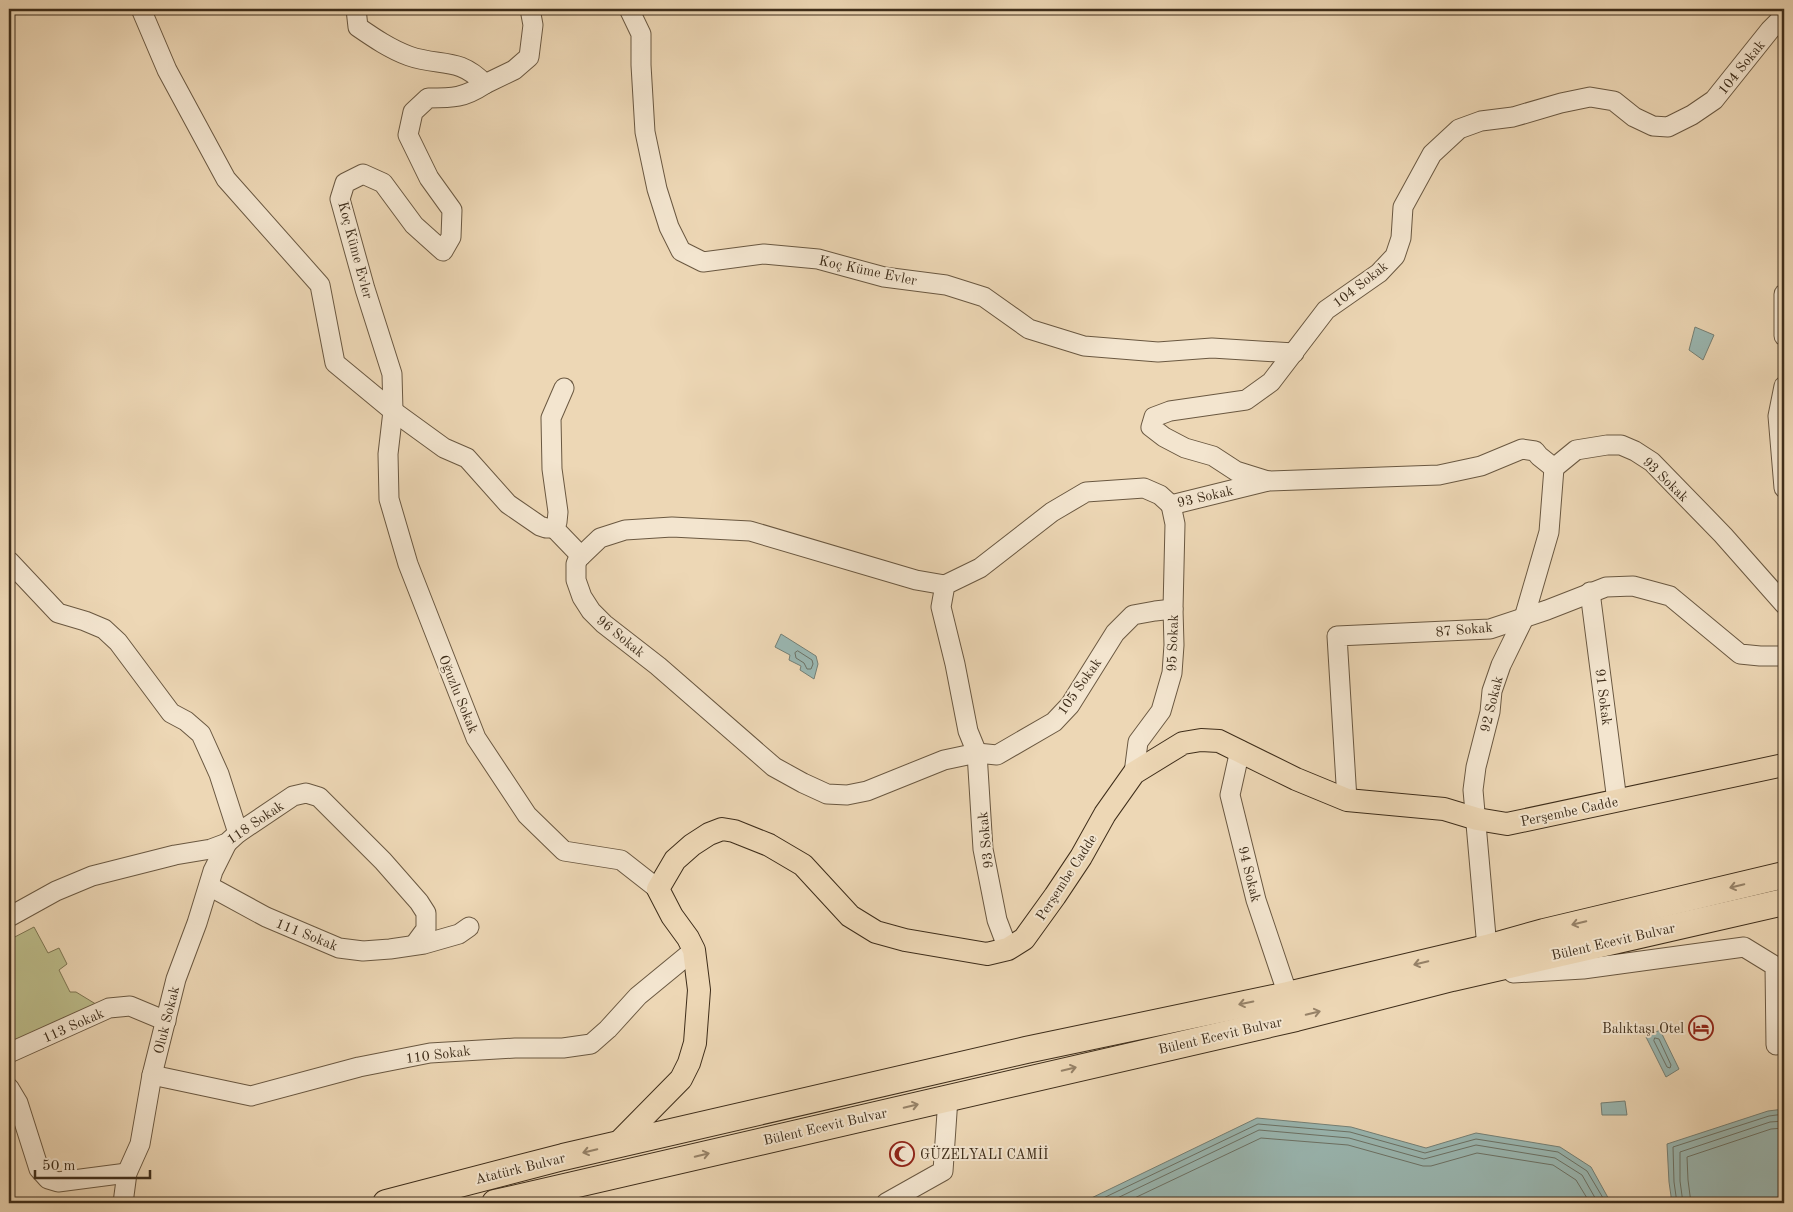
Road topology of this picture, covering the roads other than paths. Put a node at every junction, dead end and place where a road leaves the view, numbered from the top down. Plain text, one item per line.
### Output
1 (141, 9) edge
2 (356, 9) edge
3 (530, 9) edge
4 (629, 9) edge
5 (1784, 16) edge
6 (485, 84) junction
7 (1784, 294) edge
8 (1784, 336) edge
9 (1294, 353) junction
10 (1784, 386) edge
11 (564, 388) dead end
12 (393, 412) junction
13 (1554, 468) junction
14 (1268, 481) junction
15 (1784, 488) edge
16 (1172, 505) junction
17 (554, 528) junction
18 (581, 556) junction
19 (9, 561) edge
20 (945, 585) junction
21 (1590, 592) junction
22 (1784, 604) edge
23 (1173, 609) junction
24 (1524, 618) junction
25 (1784, 656) edge
26 (1240, 750) junction
27 (977, 752) junction
28 (1784, 765) edge
29 (1134, 773) junction
30 (1347, 800) junction
31 (1617, 801) junction
32 (1477, 818) junction
33 (232, 838) junction
34 (1784, 875) edge
35 (209, 886) junction
36 (658, 889) junction
37 (1784, 902) edge
38 (9, 917) edge
39 (469, 927) dead end
40 (415, 944) junction
41 (1487, 948) junction
42 (1008, 949) junction
43 (694, 950) junction
44 (1452, 978) junction
45 (1288, 995) junction
46 (166, 1022) junction
47 (1776, 1044) dead end
48 (9, 1054) edge
49 (152, 1075) junction
50 (948, 1098) junction
51 (12, 1099) edge
52 (655, 1136) joint
53 (616, 1145) junction
54 (654, 1166) joint
55 (127, 1173) junction
56 (123, 1203) edge
57 (386, 1203) edge
58 (495, 1203) edge
59 (886, 1203) edge

1 - 12 street
2 - 6 street
3 - 6 street, Koç Küme Evler
4 - 9 street, Koç Küme Evler
5 - 9 street, 104 Sokak
6 - 12 street, Koç Küme Evler
7 - 8 street
9 - 14 street, 104 Sokak
10 - 15 street
11 - 17 street
12 - 17 street
12 - 36 street, Oğuzlu Sokak
13 - 14 street, 93 Sokak
13 - 22 street, 93 Sokak
13 - 24 street, 92 Sokak
14 - 16 street, 93 Sokak
16 - 20 street, 93 Sokak
16 - 23 street, 95 Sokak
17 - 18 street
18 - 20 street
18 - 27 street, 96 Sokak
19 - 33 street
20 - 27 street, 93 Sokak
21 - 24 street, 87 Sokak
21 - 25 street, 87 Sokak
21 - 31 street, 91 Sokak
23 - 27 street, 105 Sokak
23 - 29 street, 95 Sokak
24 - 30 street, 87 Sokak
24 - 32 street, 92 Sokak
26 - 29 main road, Perşembe Cadde
26 - 30 main road, Perşembe Cadde
26 - 45 street, 94 Sokak
27 - 42 street, 93 Sokak
28 - 31 main road, Perşembe Cadde
29 - 42 main road, Perşembe Cadde
30 - 32 main road, Perşembe Cadde
31 - 32 main road, Perşembe Cadde
32 - 41 street, 92 Sokak
33 - 35 street, Oluk Sokak
33 - 38 street, 118 Sokak
33 - 40 street, 118 Sokak
34 -> 41 highway, Bülent Ecevit Bulvar
35 - 40 street, 111 Sokak
35 - 46 street, Oluk Sokak
36 - 42 main road, Perşembe Cadde
36 - 43 main road
37 - 44 highway, Bülent Ecevit Bulvar
39 - 40 street, 111 Sokak
41 -> 45 highway, Bülent Ecevit Bulvar
43 - 49 street, 110 Sokak
43 - 53 main road
44 - 47 street
50 -> 44 highway, Bülent Ecevit Bulvar
45 -> 52 highway, Bülent Ecevit Bulvar
46 - 48 street, 113 Sokak
46 - 49 street, Oluk Sokak
49 - 55 street, Oluk Sokak
54 -> 50 highway, Bülent Ecevit Bulvar
50 - 59 street
51 - 55 street
52 - 53 highway, Atatürk Bulvar
53 -> 57 highway, Atatürk Bulvar
54 - 58 highway, Atatürk Bulvar
55 - 56 street, Oluk Sokak

